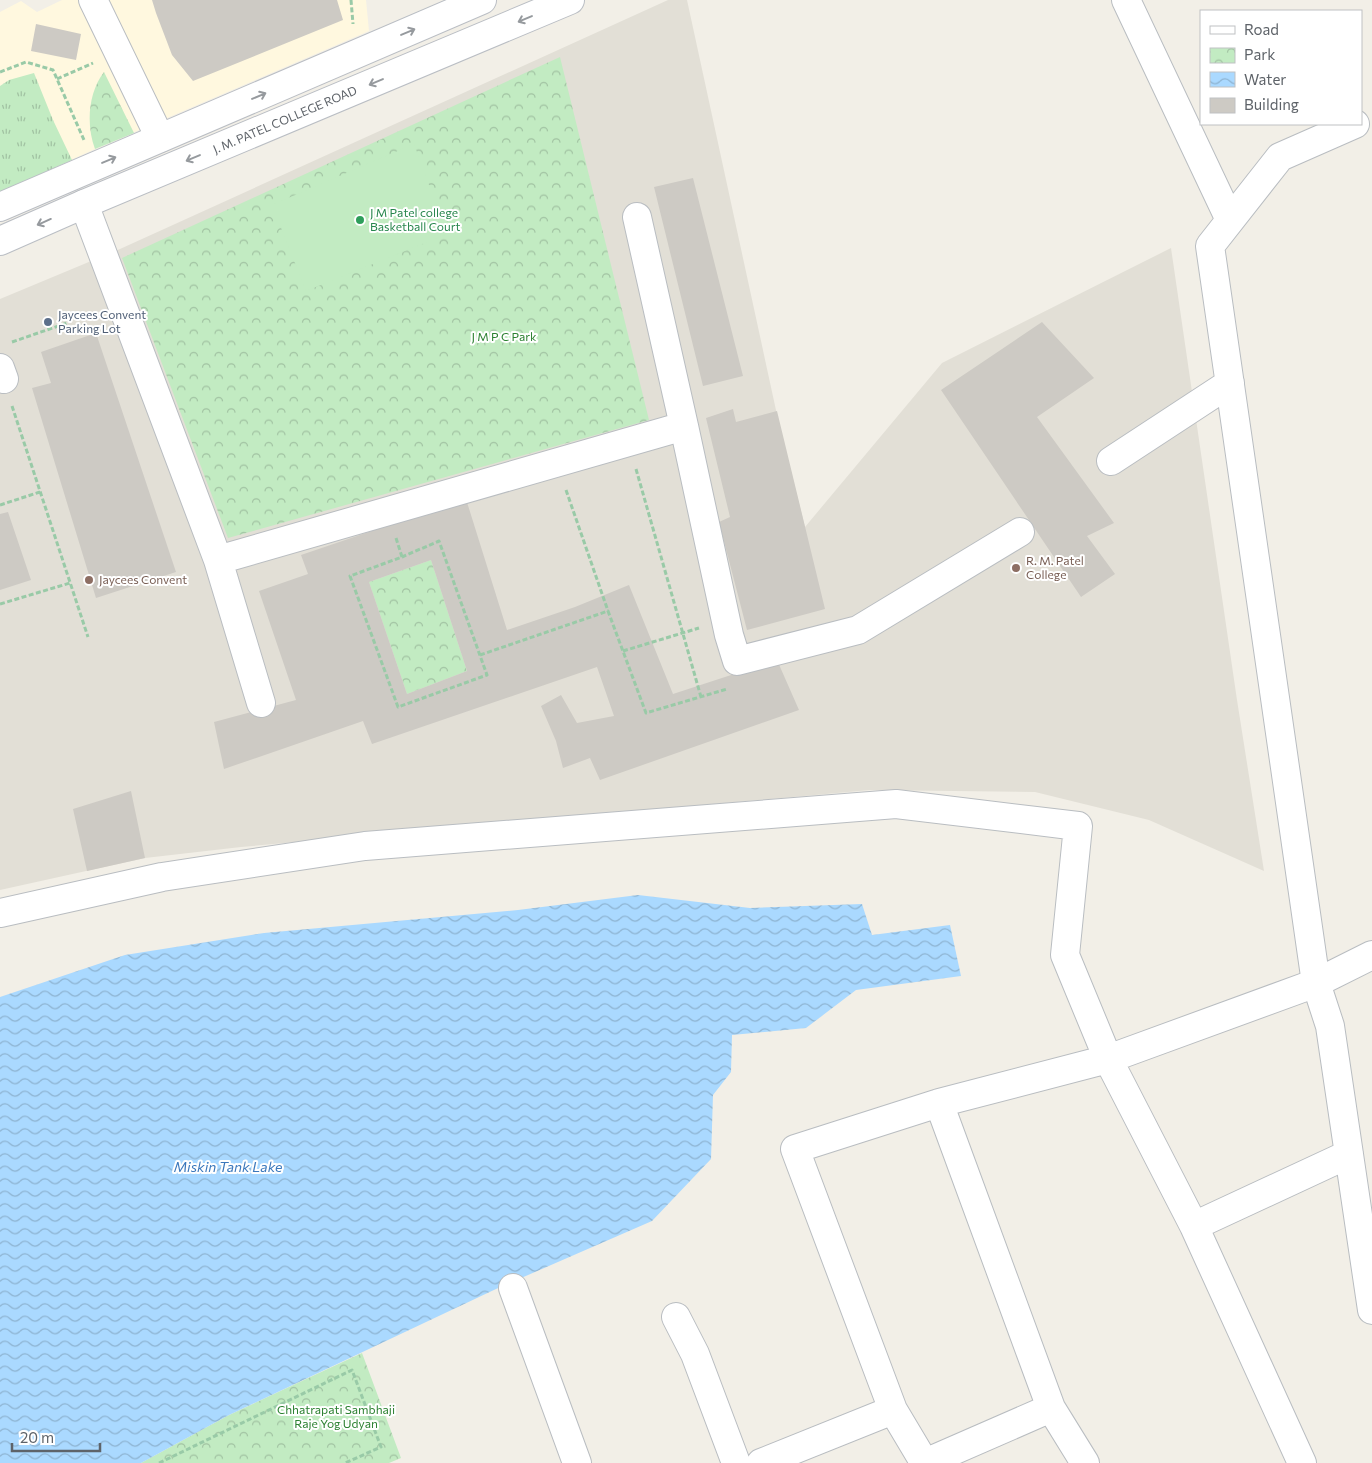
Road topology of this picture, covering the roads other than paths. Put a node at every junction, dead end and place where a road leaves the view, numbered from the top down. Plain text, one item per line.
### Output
1 (93, 0) edge
2 (482, 0) edge
3 (570, 0) edge
4 (1126, 0) edge
5 (1353, 125) edge
6 (160, 138) junction
7 (83, 171) junction
8 (84, 204) junction
9 (0, 207) edge
10 (637, 217) dead end
11 (1230, 220) junction
12 (0, 241) edge
13 (1230, 383) junction
14 (684, 426) junction
15 (1111, 461) dead end
16 (1020, 532) dead end
17 (218, 560) junction
18 (261, 703) dead end
19 (0, 913) edge
20 (1372, 955) edge
21 (1316, 983) junction
22 (1108, 1059) junction
23 (939, 1103) junction
24 (1349, 1154) junction
25 (1194, 1226) junction
26 (513, 1288) dead end
27 (1372, 1310) edge
28 (676, 1318) dead end
29 (1052, 1408) junction
30 (893, 1410) junction
31 (577, 1463) edge
32 (736, 1463) edge
33 (761, 1463) edge
34 (924, 1463) edge
35 (1085, 1463) edge
36 (1302, 1463) edge

1 - 6 street
6 -> 2 street
3 -> 8 street, J. M. PATEL COLLEGE ROAD
4 - 11 street
5 - 11 street
7 -> 6 street
7 - 8 street
7 - 9 street
8 -> 12 street, J. M. PATEL COLLEGE ROAD
8 - 17 street
10 - 14 street
11 - 13 street
13 - 15 street
13 - 21 street
14 - 16 street
14 - 17 street
17 - 18 street
19 - 22 street
20 - 21 street
21 - 22 street
21 - 24 street
22 - 23 street
22 - 25 street
23 - 29 street
23 - 30 street
24 - 25 street
24 - 27 street
25 - 36 street
26 - 31 street
28 - 32 street
29 - 34 street
29 - 35 street
30 - 33 street
30 - 34 street

